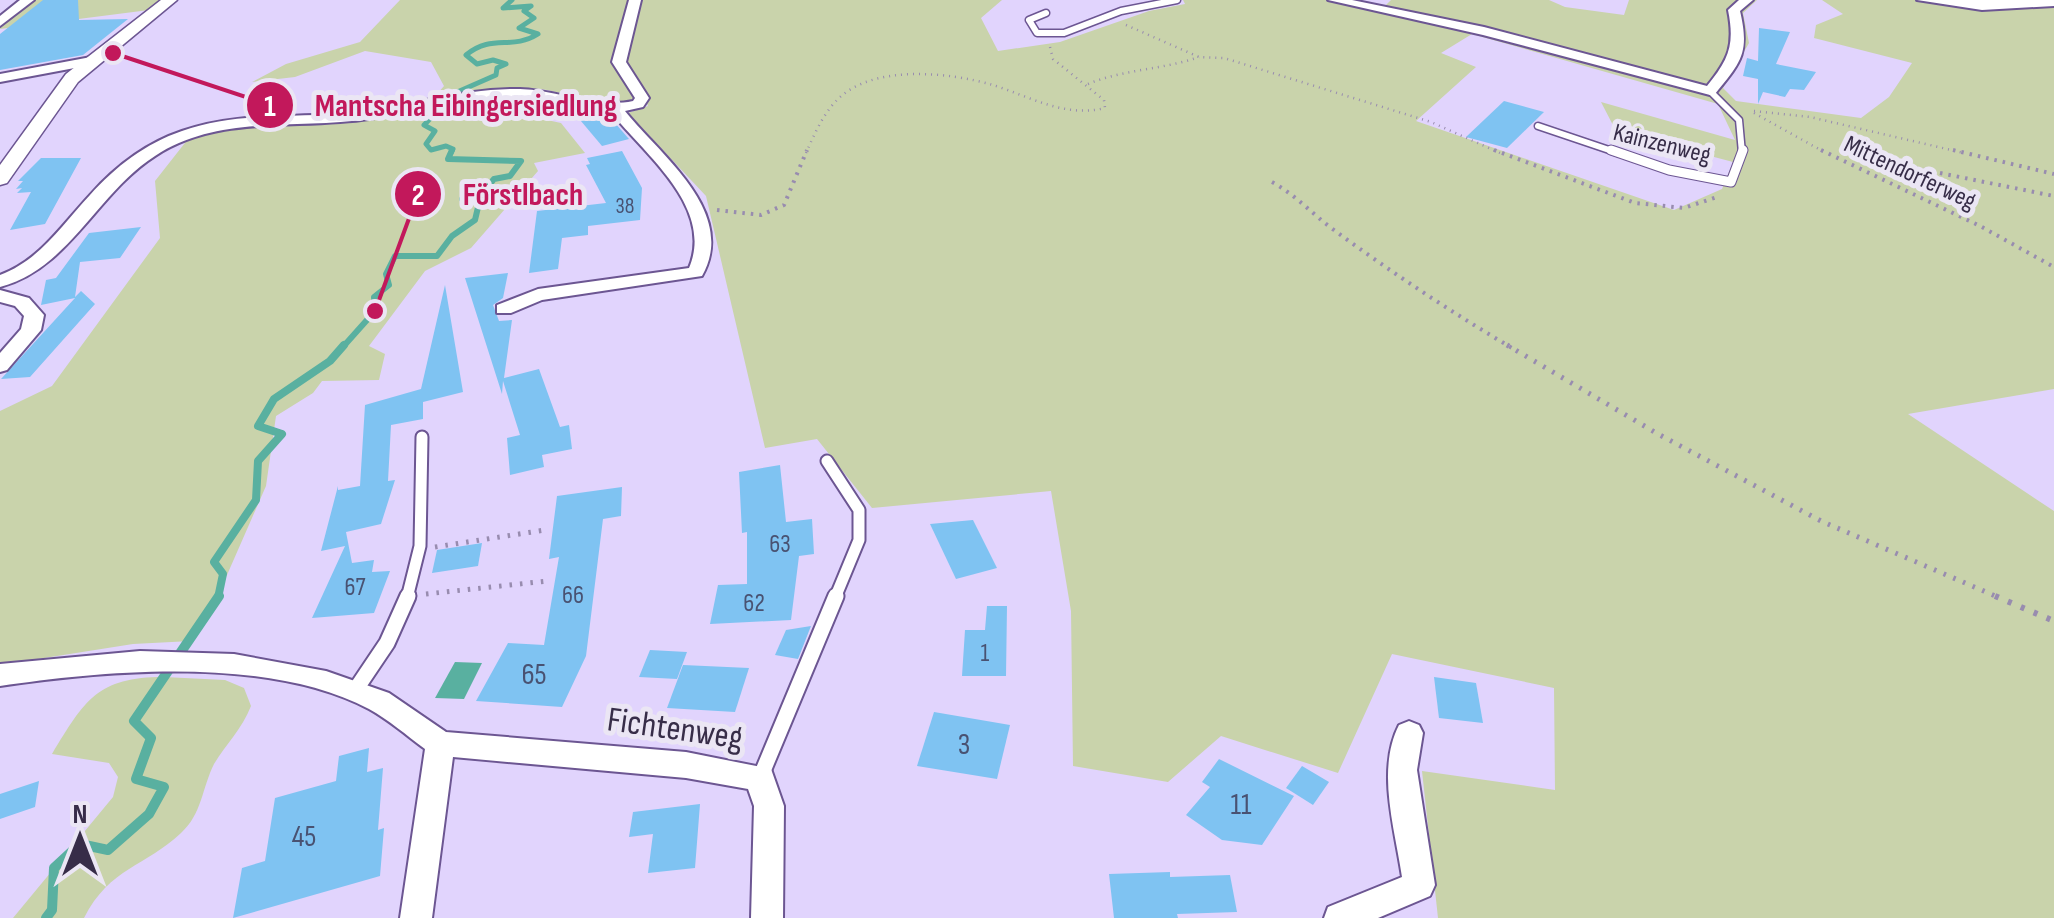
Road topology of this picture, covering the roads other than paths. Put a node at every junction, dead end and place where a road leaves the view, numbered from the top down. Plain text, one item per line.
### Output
1 (28, 0) edge
2 (170, 0) edge
3 (635, 0) edge
4 (1177, 0) edge
5 (1334, 0) edge
6 (1747, 0) edge
7 (1923, 0) edge
8 (2054, 2) edge
9 (1046, 13) dead end
10 (0, 22) edge
11 (90, 61) junction
12 (0, 78) edge
13 (1710, 91) junction
14 (615, 108) junction
15 (1538, 126) dead end
16 (0, 178) edge
17 (0, 281) edge
18 (0, 296) edge
19 (504, 309) dead end
20 (0, 366) edge
21 (422, 437) dead end
22 (827, 462) dead end
23 (0, 674) edge
24 (354, 692) junction
25 (1408, 733) dead end
26 (440, 744) junction
27 (760, 778) junction
28 (416, 918) edge
29 (767, 918) edge
30 (1340, 918) edge

1 - 10 street
2 - 11 street
3 - 14 street
4 - 9 lane
5 - 13 street
6 - 13 street
7 - 8 street
11 - 12 street
11 - 16 street
13 - 15 lane, Kainzenweg
14 - 17 street
14 - 19 street
18 - 20 street
21 - 24 lane
22 - 27 lane
23 - 24 street
24 - 26 street
25 - 30 street
26 - 27 street, Fichtenweg
26 - 28 street
27 - 29 street, Fichtenweg

